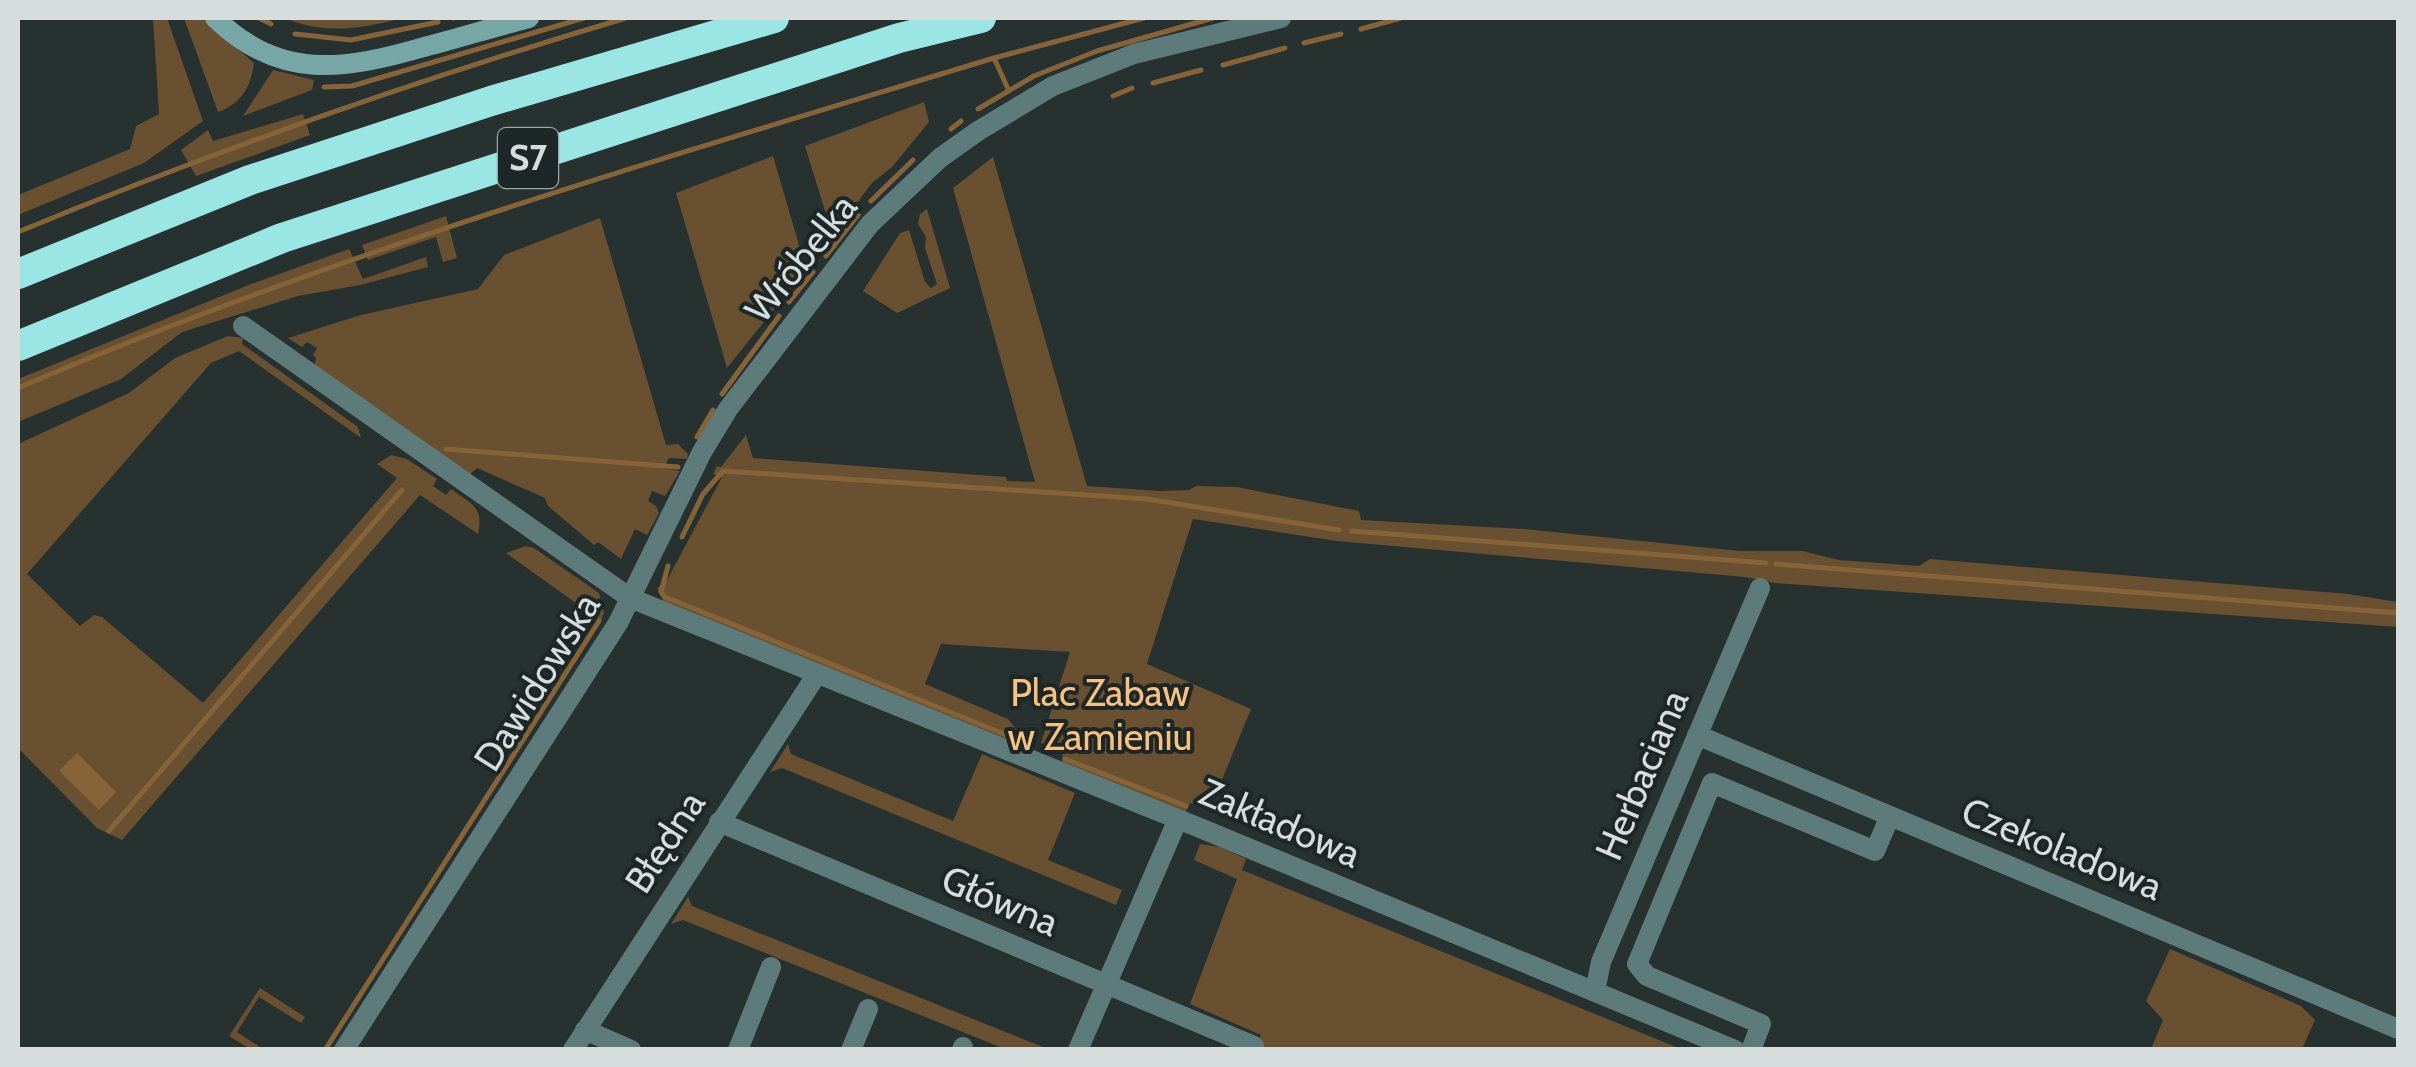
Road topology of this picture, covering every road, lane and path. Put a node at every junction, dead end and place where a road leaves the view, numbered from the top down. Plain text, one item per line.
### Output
1 (215, 18) edge
2 (529, 18) edge
3 (774, 18) edge
4 (981, 18) edge
5 (1281, 18) edge
6 (18, 274) edge
7 (243, 326) dead end
8 (18, 346) edge
9 (1760, 588) dead end
10 (630, 598) junction
11 (817, 674) junction
12 (1698, 735) junction
13 (1786, 772) junction
14 (1771, 808) junction
15 (1890, 816) junction
16 (1178, 819) junction
17 (719, 822) junction
18 (771, 967) dead end
19 (1106, 984) junction
20 (1596, 991) junction
21 (868, 1009) dead end
22 (2398, 1029) edge
23 (586, 1030) junction
24 (1254, 1046) dead end
25 (344, 1050) edge
26 (573, 1050) edge
27 (631, 1050) edge
28 (738, 1050) edge
29 (851, 1050) edge
30 (1078, 1050) edge
31 (1735, 1050) edge
32 (1750, 1050) edge

1 - 2 street
3 - 6 highway, S7
4 - 8 highway, S7
5 - 10 street, Wróbelka
7 - 10 street, Dawidowska
9 - 12 street, Herbaciana
10 - 11 street, Zakładowa
10 - 25 street, Dawidowska
11 - 16 street, Zakładowa
11 - 17 street, Błędna
12 - 13 street, Czekoladowa
12 - 20 street, Herbaciana
13 - 14 street
13 - 15 street, Czekoladowa
14 - 15 street
14 - 32 street
15 - 22 street, Czekoladowa
16 - 19 street
16 - 20 street, Zakładowa
17 - 19 street, Główna
17 - 23 street, Błędna
18 - 28 street
19 - 24 street, Główna
19 - 30 street
20 - 31 street, Zakładowa
21 - 29 street
23 - 26 street, Błędna
23 - 27 street

